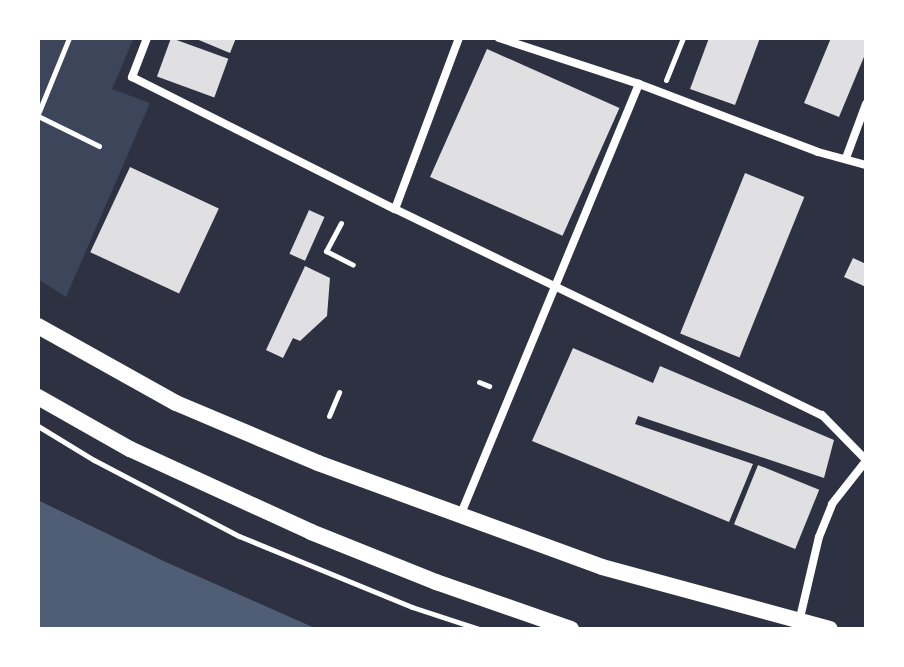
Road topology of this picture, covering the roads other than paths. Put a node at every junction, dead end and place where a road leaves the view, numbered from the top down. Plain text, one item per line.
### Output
1 (147, 38) edge
2 (459, 38) edge
3 (499, 38) edge
4 (639, 84) junction
5 (866, 104) edge
6 (846, 158) junction
7 (866, 165) edge
8 (395, 209) junction
9 (554, 287) junction
10 (38, 326) edge
11 (38, 397) edge
12 (866, 460) edge
13 (459, 516) junction
14 (798, 623) junction
15 (571, 629) edge
16 (830, 629) edge

1 - 8 street
2 - 8 street
3 - 4 street
4 - 6 street
4 - 9 street
5 - 6 street
6 - 7 street
8 - 9 street
9 - 12 street
9 - 13 street
10 - 13 main road
11 - 15 main road
12 - 14 street
13 - 14 main road
14 - 16 main road

